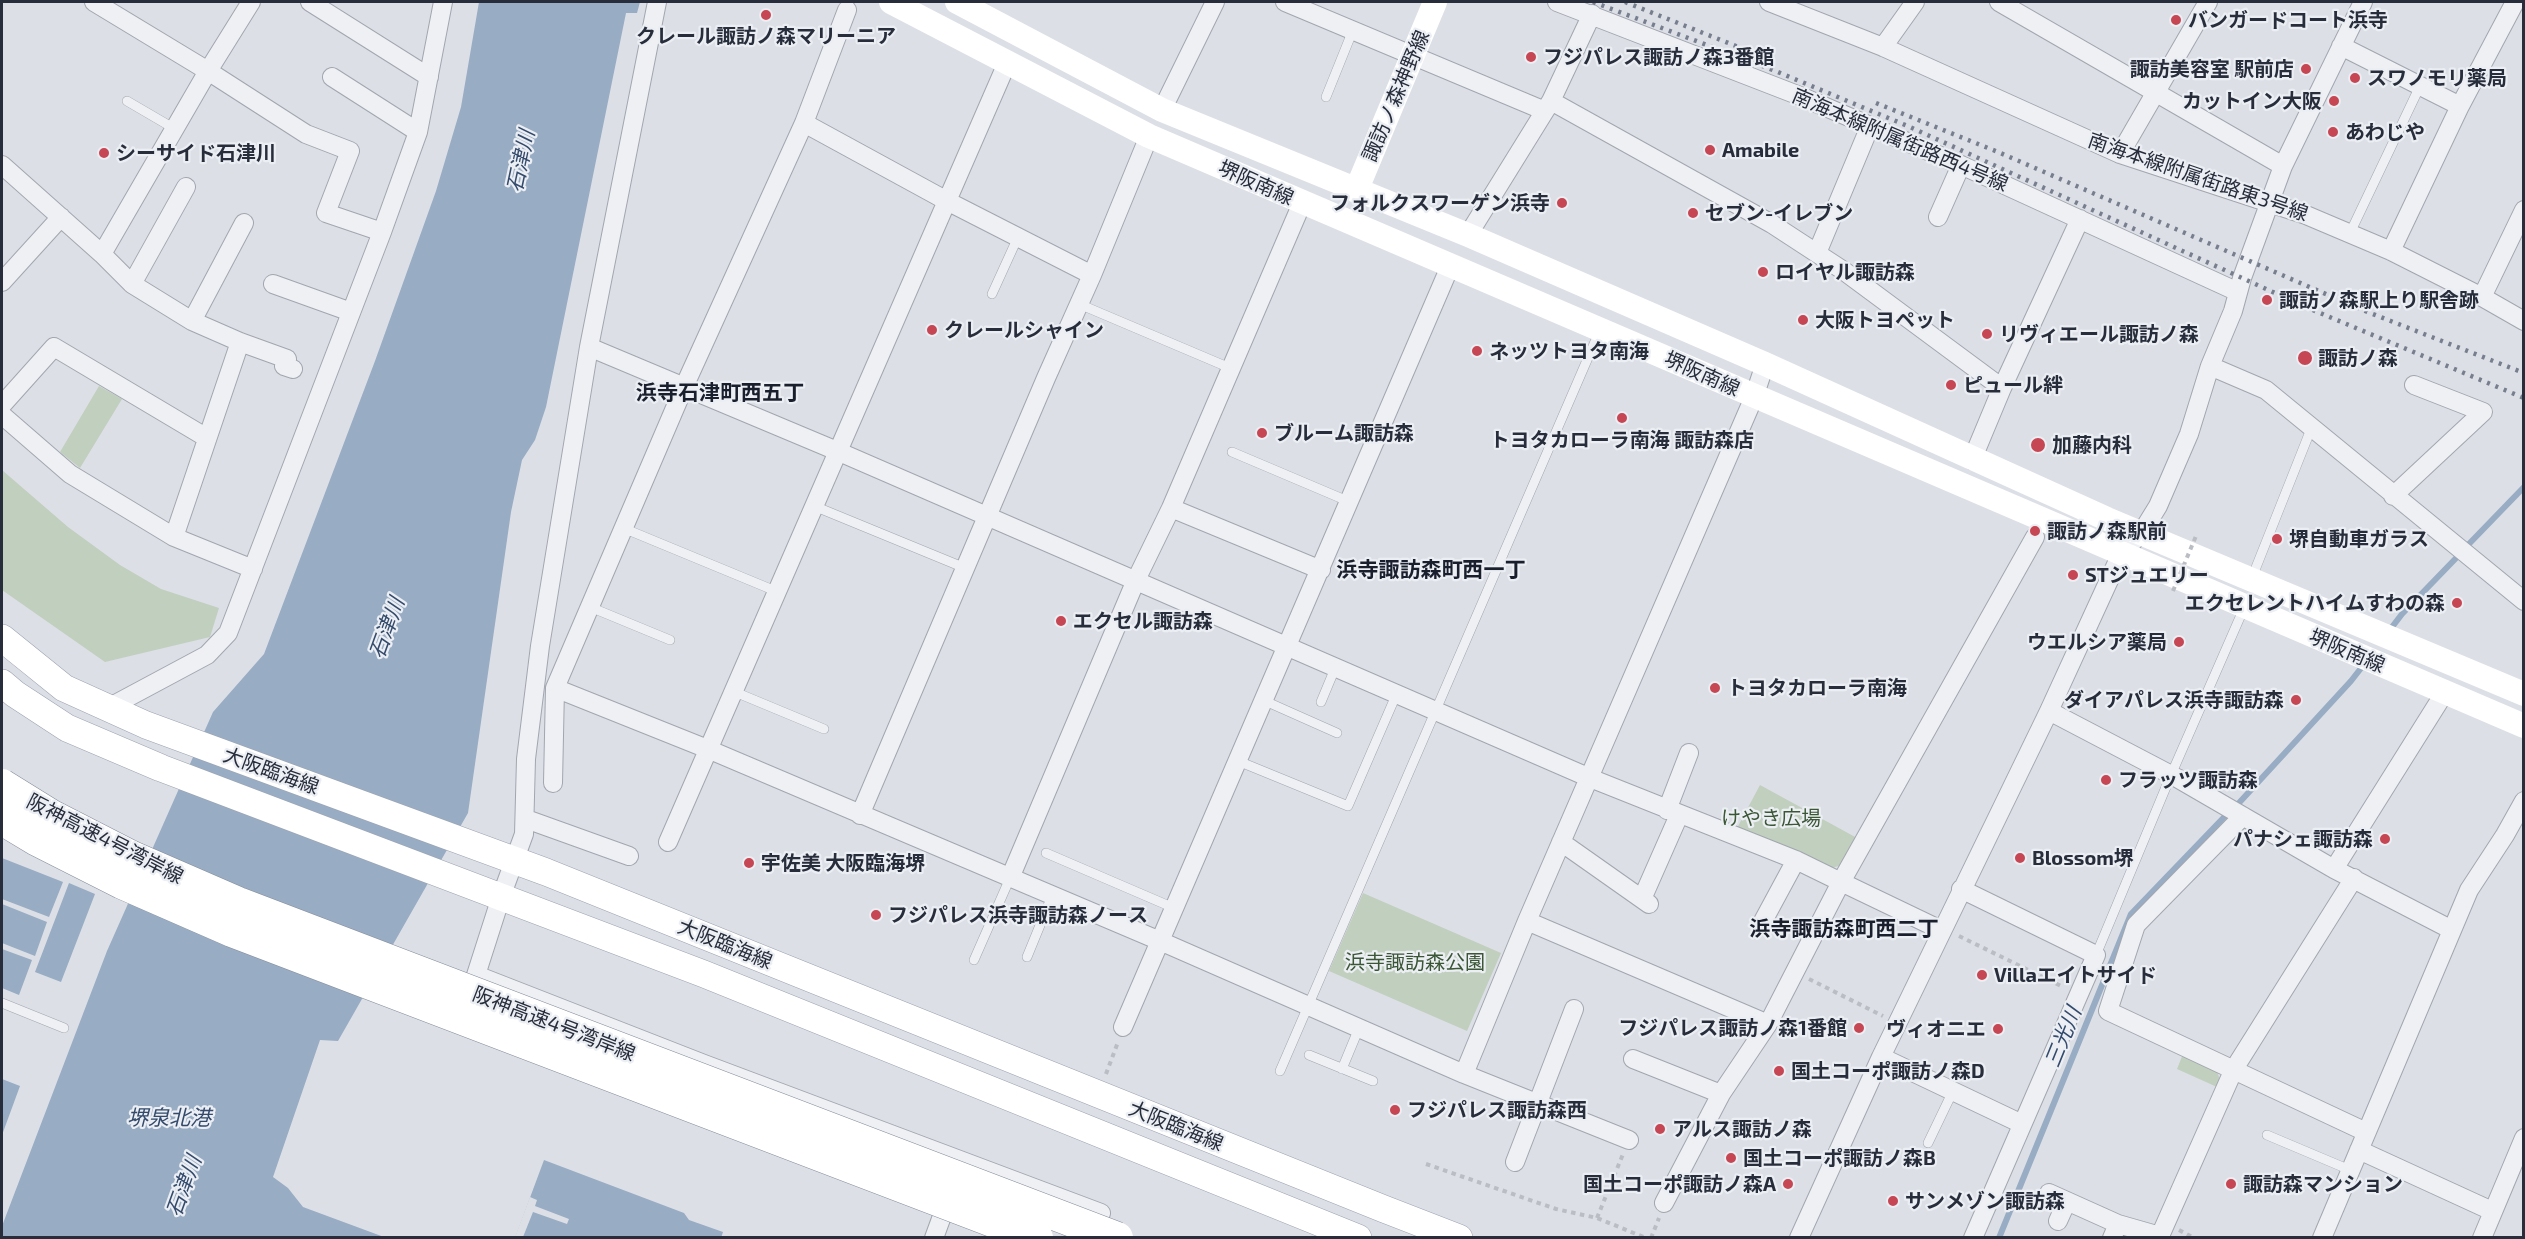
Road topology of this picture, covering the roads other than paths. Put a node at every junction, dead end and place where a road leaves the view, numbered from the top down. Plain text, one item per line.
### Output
1 (94, 2) edge
2 (252, 2) edge
3 (310, 2) edge
4 (443, 2) edge
5 (657, 2) edge
6 (891, 2) edge
7 (957, 2) edge
8 (1215, 2) edge
9 (1285, 2) edge
10 (1435, 2) edge
11 (1557, 2) edge
12 (1769, 2) edge
13 (1915, 2) edge
14 (1998, 2) edge
15 (2208, 2) edge
16 (2363, 2) edge
17 (2515, 2) edge
18 (846, 10) dead end
19 (1592, 14) junction
20 (1353, 30) junction
21 (2341, 46) junction
22 (1883, 47) junction
23 (1414, 56) junction
24 (1007, 63) junction
25 (208, 71) junction
26 (333, 77) dead end
27 (429, 77) junction
28 (2420, 86) junction
29 (2156, 91) junction
30 (1326, 97) dead end
31 (127, 101) dead end
32 (1548, 106) junction
33 (2460, 106) junction
34 (1162, 110) junction
35 (804, 123) junction
36 (1870, 126) junction
37 (175, 129) junction
38 (418, 132) junction
39 (1149, 136) junction
40 (2120, 154) junction
41 (2, 165) edge
42 (1961, 165) junction
43 (2283, 166) junction
44 (186, 187) dead end
45 (1356, 191) junction
46 (947, 201) junction
47 (2270, 201) junction
48 (1302, 203) junction
49 (2523, 210) edge
50 (60, 217) junction
51 (1938, 217) dead end
52 (2080, 219) junction
53 (244, 223) dead end
54 (382, 232) junction
55 (2350, 233) junction
56 (1468, 235) junction
57 (1018, 237) junction
58 (2391, 251) junction
59 (1817, 253) junction
60 (102, 254) junction
61 (1450, 264) junction
62 (1092, 275) junction
63 (2, 282) edge
64 (132, 284) junction
65 (273, 284) dead end
66 (2238, 292) junction
67 (992, 294) dead end
68 (2482, 297) junction
69 (1079, 304) junction
70 (351, 312) junction
71 (192, 321) junction
72 (2523, 321) edge
73 (1600, 330) junction
74 (240, 342) junction
75 (589, 347) junction
76 (1765, 364) junction
77 (2210, 366) junction
78 (1230, 368) junction
79 (293, 369) dead end
80 (2414, 385) dead end
81 (684, 387) junction
82 (2002, 388) junction
83 (1754, 397) junction
84 (2, 405) edge
85 (2, 415) edge
86 (2311, 429) junction
87 (207, 438) junction
88 (837, 451) junction
89 (1232, 452) dead end
90 (1972, 459) junction
91 (2393, 496) junction
92 (1350, 502) junction
93 (814, 506) junction
94 (1171, 508) junction
95 (987, 516) junction
96 (623, 528) junction
97 (2142, 532) junction
98 (174, 537) junction
99 (2035, 537) dead end
100 (2121, 554) junction
101 (965, 568) junction
102 (253, 569) junction
103 (1321, 570) junction
104 (1136, 580) junction
105 (2251, 580) junction
106 (778, 592) junction
107 (2523, 601) edge
108 (590, 607) junction
109 (2244, 608) junction
110 (2, 638) edge
111 (670, 640) dead end
112 (1289, 646) junction
113 (1336, 666) junction
114 (2, 683) edge
115 (555, 688) junction
116 (735, 692) junction
117 (2445, 692) junction
118 (1398, 693) junction
119 (2523, 694) edge
120 (1264, 702) junction
121 (1321, 702) dead end
122 (108, 708) junction
123 (1436, 710) junction
124 (2049, 711) junction
125 (2523, 726) edge
126 (824, 729) dead end
127 (1337, 733) dead end
128 (710, 750) junction
129 (1689, 753) dead end
130 (1238, 761) junction
131 (2171, 775) junction
132 (1590, 778) junction
133 (553, 783) dead end
134 (2, 785) edge
135 (2523, 801) edge
136 (1673, 812) junction
137 (860, 815) junction
138 (2242, 816) junction
139 (2, 819) edge
140 (526, 819) junction
141 (668, 842) dead end
142 (1562, 842) junction
143 (1046, 853) dead end
144 (629, 856) dead end
145 (515, 860) junction
146 (1796, 860) junction
147 (2334, 869) junction
148 (1010, 878) junction
149 (2354, 878) junction
150 (1841, 882) junction
151 (1961, 889) junction
152 (1052, 896) junction
153 (501, 897) junction
154 (1174, 908) junction
155 (1527, 921) junction
156 (1762, 924) dead end
157 (1942, 929) junction
158 (2452, 930) junction
159 (1160, 941) junction
160 (2096, 955) junction
161 (1028, 957) dead end
162 (974, 960) dead end
163 (2, 1003) edge
164 (1307, 1005) junction
165 (1574, 1009) dead end
166 (1768, 1024) junction
167 (1123, 1027) dead end
168 (64, 1028) dead end
169 (1359, 1028) junction
170 (1309, 1055) dead end
171 (1881, 1057) junction
172 (1633, 1059) dead end
173 (1342, 1069) junction
174 (2234, 1069) junction
175 (1280, 1071) dead end
176 (1464, 1074) junction
177 (1373, 1081) dead end
178 (1953, 1091) junction
179 (1721, 1094) junction
180 (1537, 1104) junction
181 (2022, 1124) junction
182 (2366, 1132) junction
183 (2267, 1135) dead end
184 (2523, 1138) edge
185 (1629, 1140) road end
186 (1928, 1143) dead end
187 (2359, 1150) junction
188 (2520, 1158) edge
189 (962, 1161) junction
190 (1515, 1162) dead end
191 (2349, 1170) junction
192 (2049, 1193) dead end
193 (2067, 1201) junction
194 (1661, 1211) road end
195 (2492, 1211) junction
196 (2058, 1221) dead end
197 (2115, 1231) edge
198 (934, 1238) edge
199 (1037, 1238) edge
200 (1093, 1238) edge
201 (1117, 1238) edge
202 (1358, 1238) edge
203 (1459, 1238) edge
204 (1799, 1238) edge
205 (1973, 1238) edge
206 (2322, 1238) edge
207 (2482, 1238) edge

1 - 25 street
2 - 25 street
3 - 27 street
4 - 27 street
5 - 75 street
6 - 24 main road, 堺阪南線
7 - 34 main road, 堺阪南線
8 - 34 street
9 - 20 street
10 - 23 main road, 諏訪ノ森神野線
11 - 19 street, 南海本線附属街路西4号線
12 - 22 street, 南海本線附属街路東3号線
13 - 22 street
14 - 29 street
15 - 29 street
16 - 21 street
17 - 33 street
18 - 35 street
19 - 32 street
19 - 36 street, 南海本線附属街路西4号線
20 - 23 street
20 - 30 lane
21 - 28 street
21 - 43 street
22 - 40 street, 南海本線附属街路東3号線
23 - 32 street
23 - 45 main road, 諏訪ノ森神野線
24 - 39 main road, 堺阪南線
24 - 46 street
25 - 37 street
25 - 54 street
26 - 38 street
27 - 38 street
28 - 33 street
28 - 55 lane
29 - 40 street
29 - 43 street
31 - 37 lane
32 - 56 street
32 - 59 street
33 - 58 street
34 - 45 main road, 堺阪南線
35 - 46 street
35 - 81 street
36 - 42 street, 南海本線附属街路西4号線
36 - 59 street
37 - 60 street
38 - 54 street
39 - 48 main road, 堺阪南線
39 - 62 street
40 - 47 street, 南海本線附属街路東3号線
41 - 50 street
42 - 51 street
42 - 52 street, 南海本線附属街路西4号線
43 - 47 street
44 - 64 street
45 - 56 main road, 堺阪南線
46 - 57 street
46 - 88 street
47 - 55 street, 南海本線附属街路東3号線
47 - 66 street
48 - 61 main road, 堺阪南線
48 - 78 street
49 - 68 street
50 - 60 street
50 - 63 street
52 - 66 street, 南海本線附属街路西4号線
52 - 82 street
53 - 71 street
54 - 70 street
55 - 58 street, 南海本線附属街路東3号線
56 - 76 main road, 堺阪南線
57 - 62 street
57 - 67 lane
58 - 68 street, 南海本線附属街路東3号線
59 - 82 street
60 - 64 street
61 - 73 main road, 堺阪南線
61 - 92 street
62 - 69 street
64 - 71 street
65 - 70 street
66 - 77 street
68 - 72 street, 南海本線附属街路東3号線
69 - 78 lane
69 - 95 street
70 - 102 street
71 - 74 street
73 - 83 main road, 堺阪南線
73 - 123 lane
74 - 79 street
74 - 87 street
75 - 81 street
75 - 140 street
76 - 83 street
76 - 90 main road, 堺阪南線
77 - 86 street
77 - 97 street
78 - 94 street
80 - 91 street
81 - 88 street
81 - 96 street
82 - 90 street
83 - 100 main road, 堺阪南線
83 - 132 street
84 - 87 street
85 - 98 street
86 - 91 street
86 - 105 lane
87 - 98 street
88 - 93 street
88 - 95 street
89 - 92 lane
90 - 97 main road, 堺阪南線
91 - 107 street
92 - 103 street
93 - 101 lane
93 - 106 street
94 - 103 street
94 - 104 street
95 - 101 street
95 - 104 street
96 - 106 lane
96 - 108 street
97 - 100 street
97 - 105 main road, 堺阪南線
98 - 102 street
99 - 150 street
100 - 109 main road, 堺阪南線
100 - 124 street
101 - 137 street
102 - 122 street
103 - 112 street
104 - 112 street
104 - 148 street
105 - 119 main road, 堺阪南線
106 - 116 street
108 - 111 lane
108 - 115 street
109 - 117 main road, 堺阪南線
109 - 131 lane
110 - 122 main road, 大阪臨海線
112 - 113 street
112 - 120 street
113 - 118 street
113 - 121 lane
114 - 153 main road, 大阪臨海線
115 - 128 street
115 - 133 street
116 - 126 lane
116 - 128 street
117 - 125 main road, 堺阪南線
117 - 147 street
118 - 123 street
118 - 130 lane
120 - 127 lane
120 - 130 street
122 - 145 main road, 大阪臨海線
123 - 132 street
123 - 164 lane
124 - 131 street
124 - 151 street
128 - 137 street
128 - 141 street
129 - 136 street
130 - 154 street
131 - 138 street
131 - 160 lane
132 - 136 street
132 - 142 street
134 - 201 highway, 阪神高速4号湾岸線, bridge
135 - 158 street
136 - 142 street
136 - 146 street
137 - 148 street
138 - 147 street
138 - 174 street
139 - 199 highway, 阪神高速4号湾岸線, bridge
140 - 144 street
140 - 145 street
142 - 155 street
143 - 154 lane
145 - 153 street
145 - 203 main road, 大阪臨海線
146 - 150 street
146 - 156 street
147 - 149 street
148 - 152 street
148 - 162 lane
149 - 158 street
149 - 174 street
150 - 157 street
150 - 166 street
151 - 157 street
151 - 160 street
152 - 159 street
152 - 161 lane
153 - 189 street
153 - 202 main road, 大阪臨海線
154 - 159 street
155 - 166 street
155 - 176 street
157 - 171 street
158 - 182 street
159 - 164 street
159 - 167 street
160 - 181 street
163 - 168 lane
164 - 169 street
164 - 175 lane
165 - 180 street
166 - 179 street
169 - 173 lane
169 - 176 street
170 - 173 lane
171 - 178 street
171 - 204 street
172 - 179 street
173 - 177 lane
174 - 182 street
174 - 197 street
176 - 180 street
178 - 181 street
178 - 186 lane
179 - 194 street
180 - 185 street
180 - 190 street
181 - 205 street
182 - 187 street
183 - 191 lane
184 - 188 street
187 - 191 street
187 - 195 street
188 - 195 street
189 - 198 street
189 - 200 street
191 - 206 street
192 - 193 street
193 - 196 street
193 - 197 street
195 - 207 street

